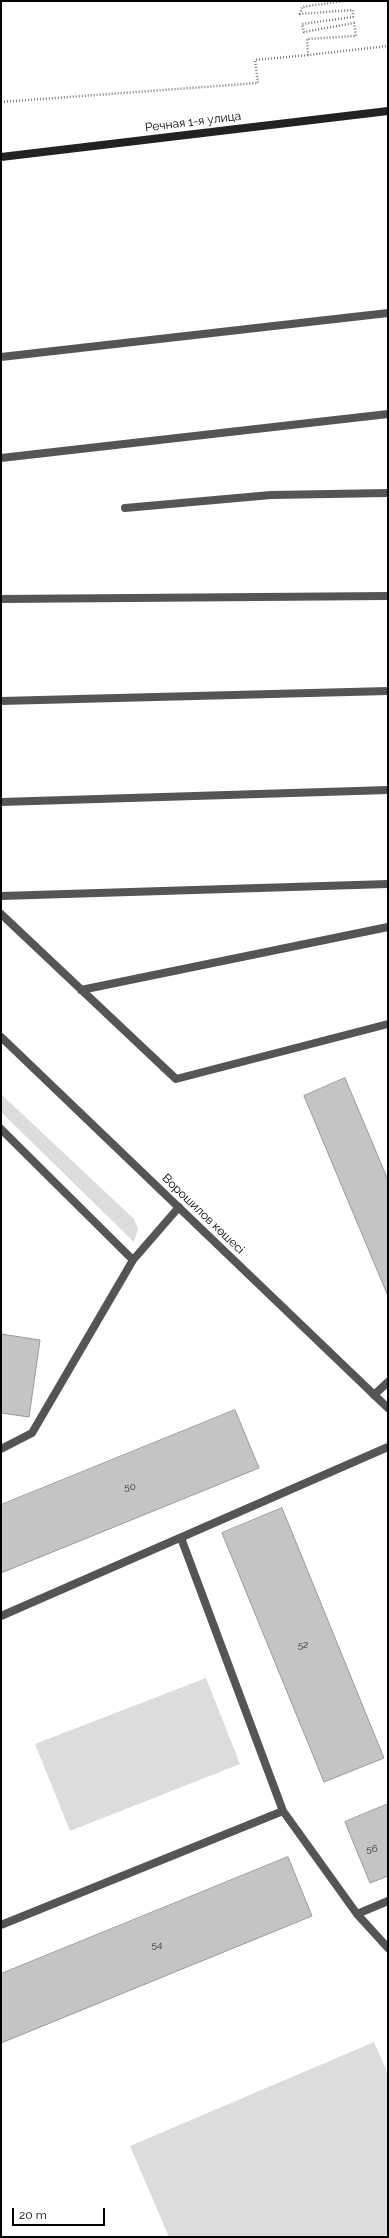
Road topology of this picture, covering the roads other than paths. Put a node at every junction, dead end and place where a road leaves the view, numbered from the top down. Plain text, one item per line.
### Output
1 (388, 111) edge
2 (1, 157) edge
3 (388, 313) edge
4 (1, 357) edge
5 (388, 414) edge
6 (1, 458) edge
7 (388, 493) edge
8 (125, 508) dead end
9 (388, 596) edge
10 (1, 598) edge
11 (388, 691) edge
12 (1, 701) edge
13 (388, 790) edge
14 (1, 802) edge
15 (388, 884) edge
16 (1, 896) edge
17 (1, 914) edge
18 (388, 927) edge
19 (82, 990) junction
20 (388, 1024) edge
21 (1, 1037) edge
22 (1, 1129) edge
23 (179, 1206) junction
24 (133, 1260) junction
25 (388, 1382) edge
26 (374, 1395) junction
27 (388, 1408) edge
28 (388, 1447) edge
29 (1, 1449) edge
30 (181, 1538) junction
31 (1, 1616) edge
32 (282, 1811) junction
33 (388, 1901) edge
34 (357, 1914) junction
35 (1, 1925) edge
36 (388, 1948) edge

1 - 2 main road, Речная 1-я улица
3 - 4 street
5 - 6 street
7 - 8 street
9 - 10 street
11 - 12 street
13 - 14 street
15 - 16 street
17 - 19 street
18 - 19 street
19 - 20 street
21 - 23 street, Ворошилов көшесі
22 - 24 street
23 - 24 street
23 - 26 street, Ворошилов көшесі
24 - 29 street
25 - 26 street
26 - 27 street, Ворошилов көшесі
28 - 30 street
30 - 31 street
30 - 32 street
32 - 34 street
32 - 35 street
33 - 34 street
34 - 36 street

